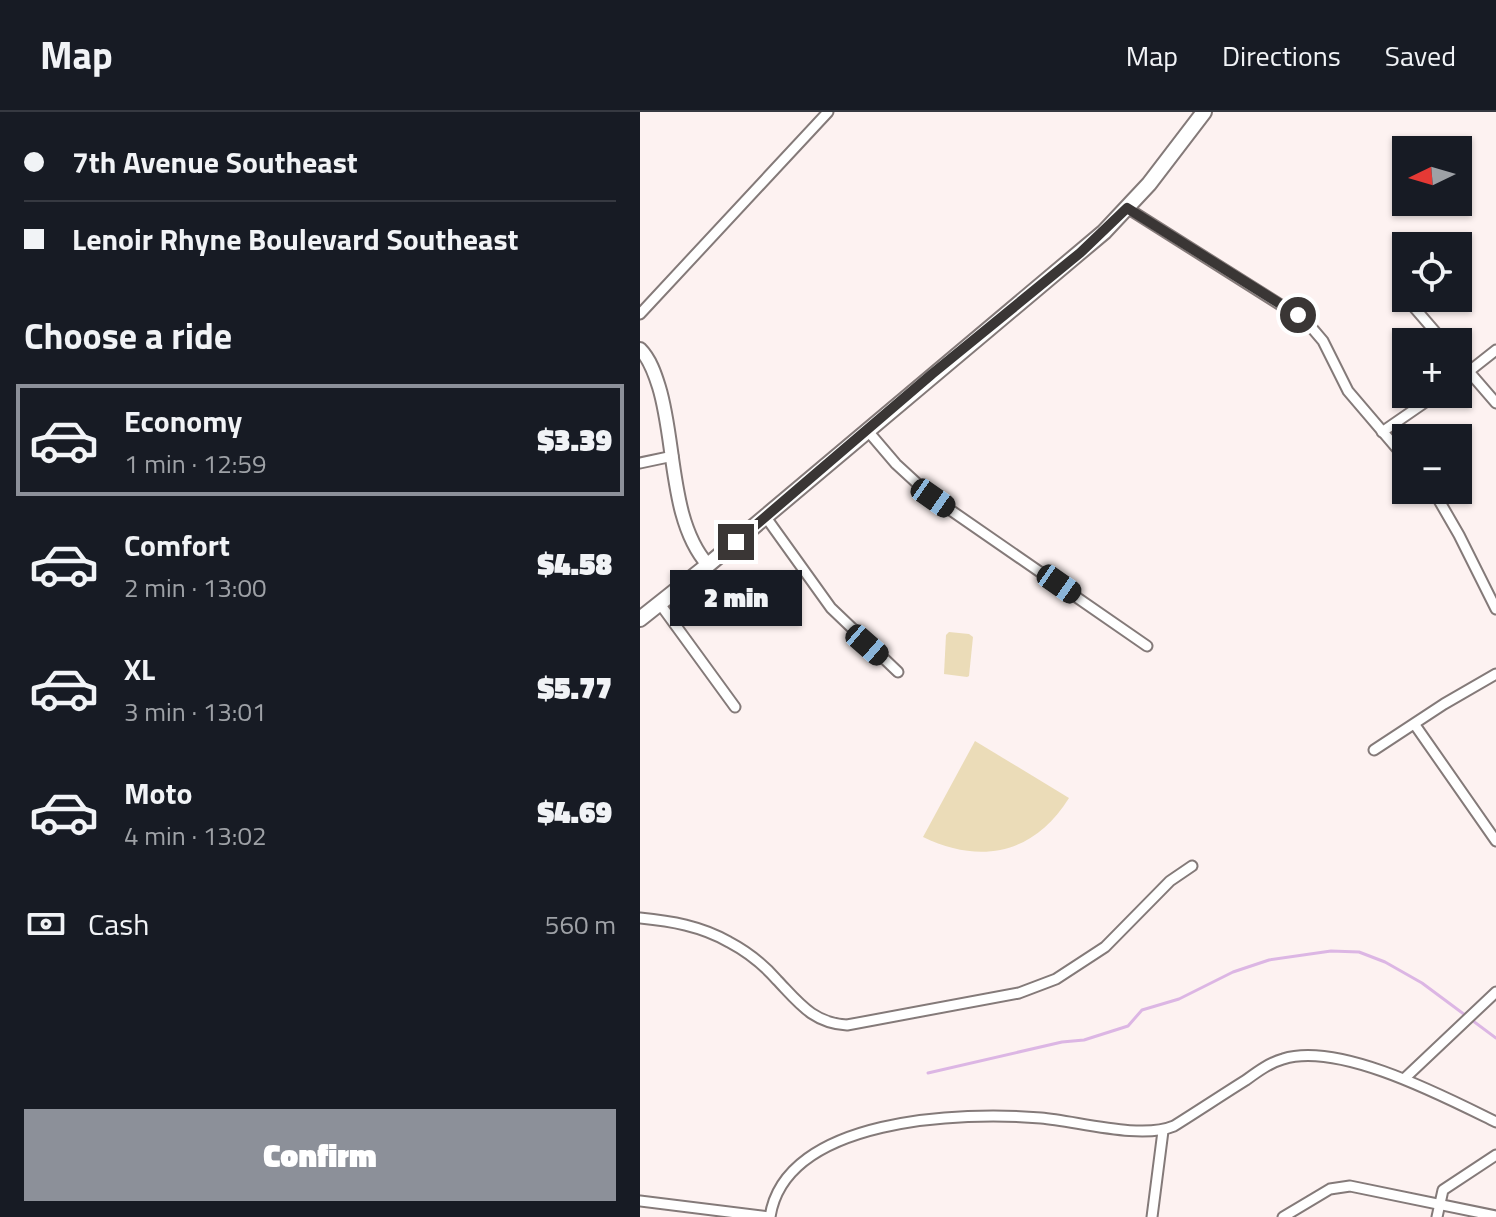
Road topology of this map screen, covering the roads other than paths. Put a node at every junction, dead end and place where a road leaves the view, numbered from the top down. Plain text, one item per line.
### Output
1 (828, 112) edge
2 (1204, 112) edge
3 (1127, 208) junction
4 (1419, 312) edge
5 (640, 314) edge
6 (1432, 328) edge
7 (640, 349) edge
8 (1496, 350) edge
9 (1472, 370) edge
10 (1472, 376) edge
11 (1496, 403) edge
12 (1417, 408) edge
13 (867, 430) junction
14 (1382, 432) junction
15 (1392, 443) edge
16 (673, 456) junction
17 (640, 463) edge
18 (1441, 504) edge
19 (765, 516) junction
20 (708, 565) junction
21 (660, 604) junction
22 (1496, 609) edge
23 (640, 619) edge
24 (1147, 646) dead end
25 (898, 672) dead end
26 (1496, 674) edge
27 (735, 707) dead end
28 (1415, 725) junction
29 (1374, 750) dead end
30 (1496, 841) edge
31 (1192, 866) dead end
32 (640, 918) edge
33 (1496, 992) edge
34 (1405, 1078) junction
35 (1496, 1122) edge
36 (1163, 1131) junction
37 (1496, 1155) edge
38 (640, 1201) edge
39 (1440, 1204) junction
40 (1496, 1216) edge
41 (769, 1217) edge
42 (1152, 1217) edge
43 (1283, 1217) edge
44 (1437, 1217) edge

1 - 5 street
2 - 3 main road
3 - 13 main road
3 - 14 street
4 - 6 street
7 - 16 street
8 - 9 street
10 - 11 street
12 - 14 street
13 - 19 main road
13 - 24 street
14 - 15 street
16 - 17 street
16 - 20 street
18 - 22 street
19 - 20 main road
19 - 25 street
20 - 21 main road
21 - 23 main road
21 - 27 street
26 - 28 street
28 - 29 street
28 - 30 street
31 - 32 street
33 - 34 street
34 - 35 street
34 - 36 street
36 - 41 street
36 - 42 street
37 - 39 street
38 - 41 street
39 - 40 street
39 - 43 street
39 - 44 street

